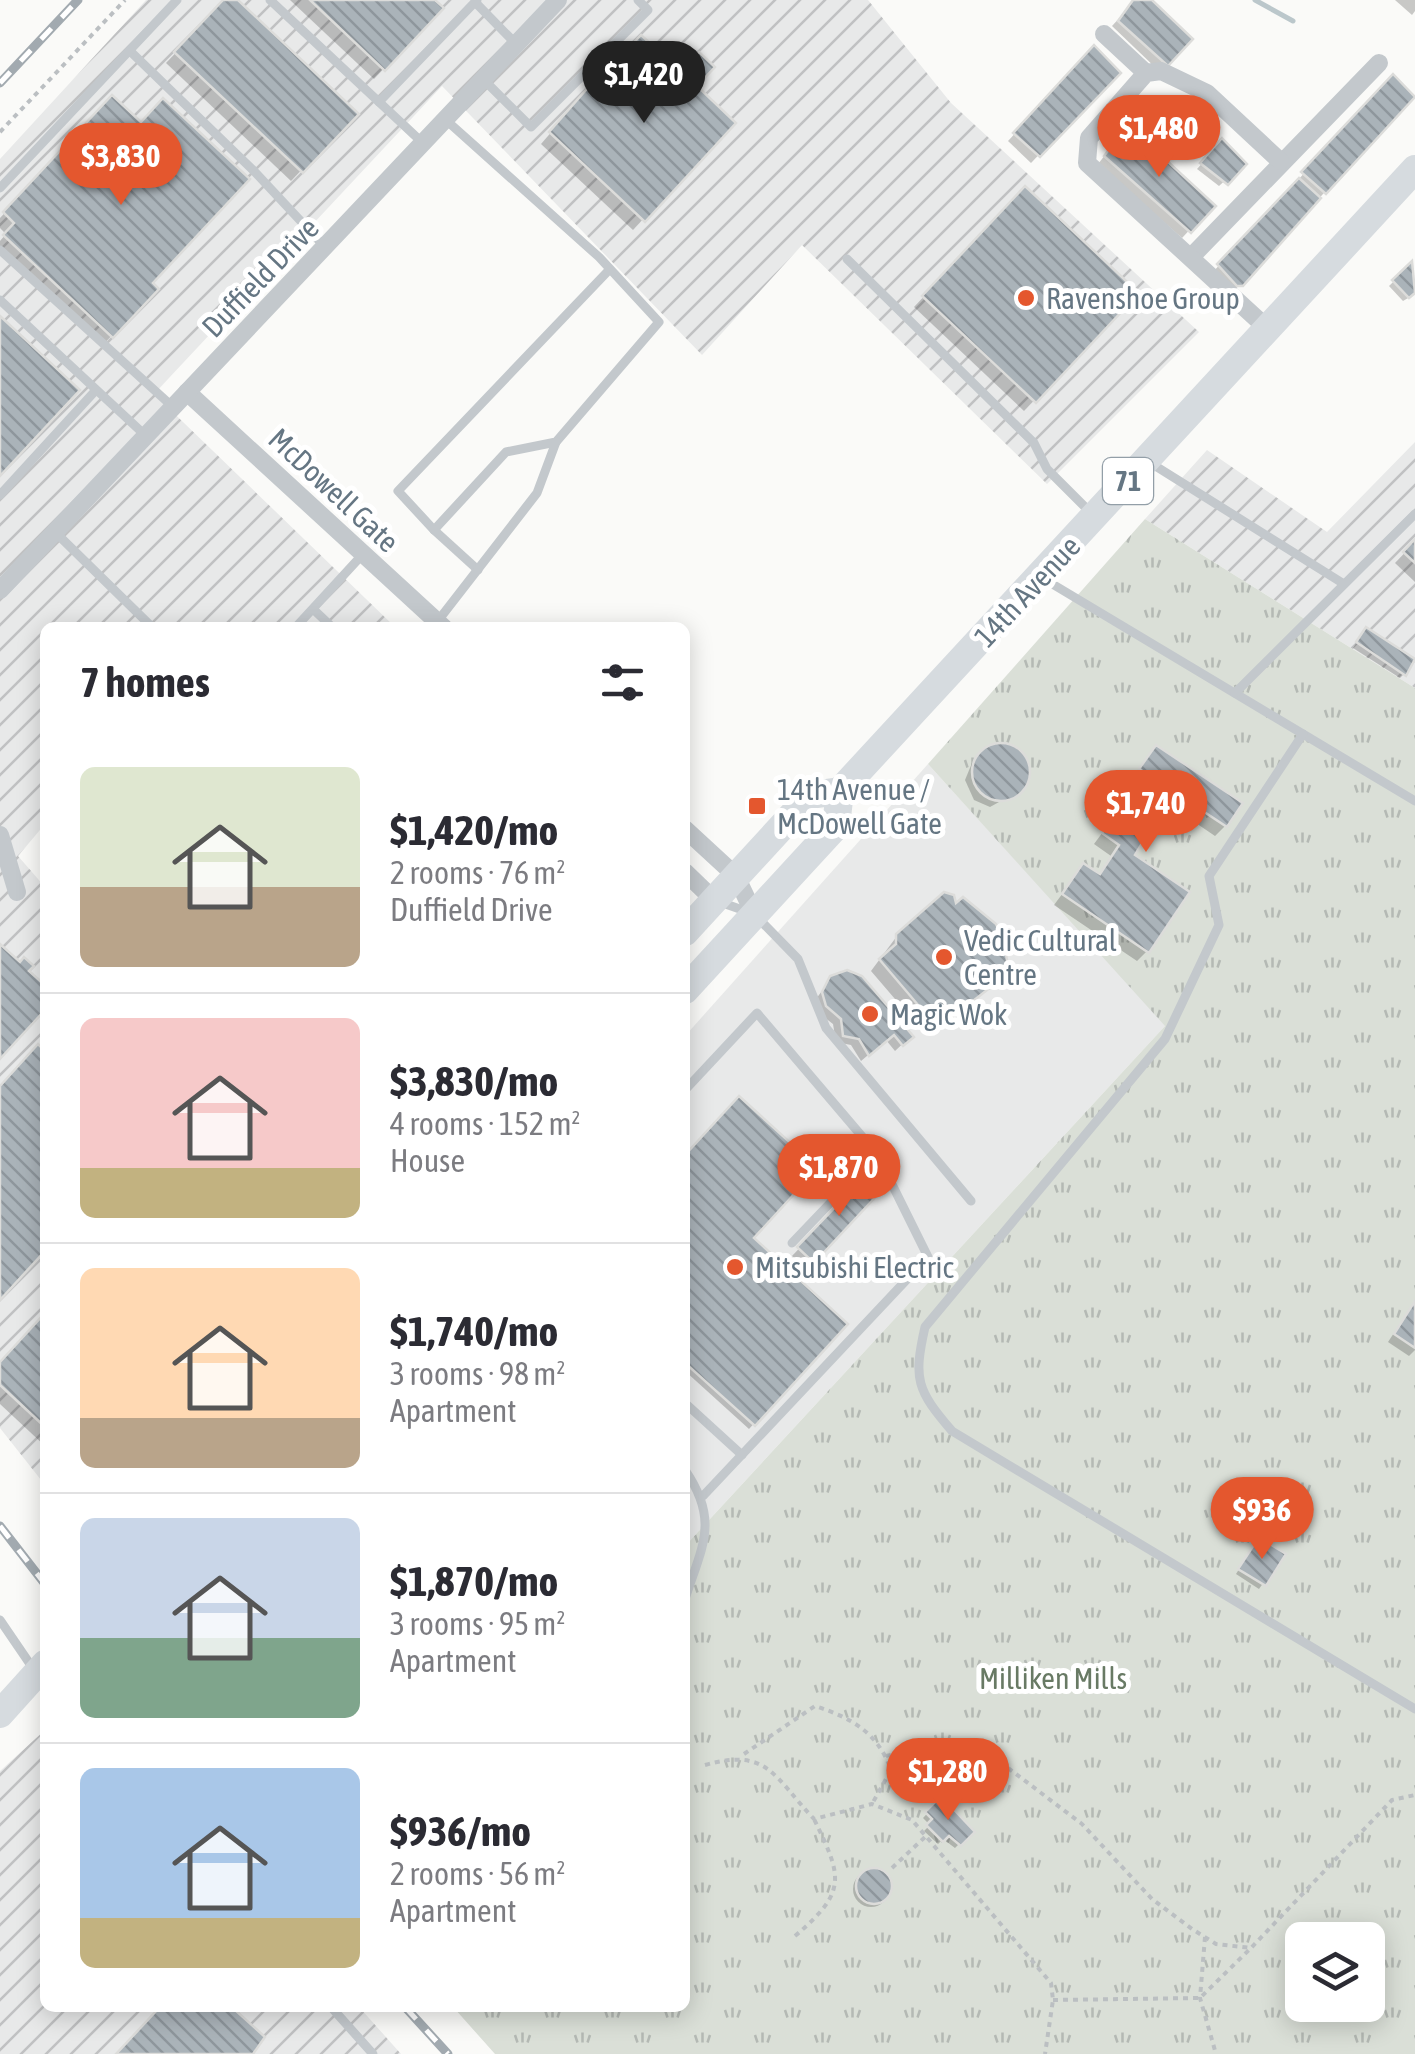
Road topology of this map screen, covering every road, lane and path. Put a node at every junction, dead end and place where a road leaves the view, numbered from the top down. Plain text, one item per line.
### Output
1 (125, 0) edge
2 (177, 0) edge
3 (270, 0) edge
4 (558, 0) edge
5 (638, 0) edge
6 (476, 1) edge
7 (1104, 34) dead end
8 (517, 44) junction
9 (130, 51) junction
10 (1380, 63) dead end
11 (1146, 73) junction
12 (484, 80) junction
13 (379, 102) junction
14 (446, 121) junction
15 (0, 132) edge
16 (426, 145) junction
17 (1280, 161) junction
18 (1415, 169) edge
19 (0, 188) edge
20 (326, 248) junction
21 (0, 250) edge
22 (1192, 256) junction
23 (847, 259) dead end
24 (610, 269) junction
25 (0, 300) edge
26 (1268, 329) junction
27 (96, 390) junction
28 (188, 392) junction
29 (173, 408) junction
30 (146, 436) junction
31 (556, 442) junction
32 (1147, 461) junction
33 (0, 495) edge
34 (1415, 514) edge
35 (1095, 517) junction
36 (434, 530) junction
37 (55, 532) junction
38 (364, 554) junction
39 (478, 570) junction
40 (1041, 577) junction
41 (1344, 584) junction
42 (0, 590) edge
43 (313, 608) junction
44 (147, 622) edge
45 (300, 622) edge
46 (327, 622) edge
47 (438, 622) edge
48 (441, 622) edge
49 (1235, 693) junction
50 (1303, 734) junction
51 (840, 790) junction
52 (1415, 800) edge
53 (690, 833) edge
54 (2, 845) edge
55 (736, 876) junction
56 (690, 877) edge
57 (17, 892) dead end
58 (714, 900) junction
59 (754, 914) junction
60 (690, 926) edge
61 (690, 984) edge
62 (690, 1085) edge
63 (878, 1154) junction
64 (970, 1201) dead end
65 (792, 1243) dead end
66 (690, 1408) edge
67 (742, 1455) junction
68 (690, 1477) edge
69 (703, 1496) junction
70 (690, 1584) edge
71 (0, 1620) edge
72 (40, 1670) edge
73 (40, 1677) edge
74 (1415, 1710) edge
75 (0, 1714) edge
76 (742, 1756) junction
77 (886, 1756) junction
78 (706, 1765) dead end
79 (1415, 1795) edge
80 (872, 1804) junction
81 (814, 1819) junction
82 (926, 1836) junction
83 (892, 1868) dead end
84 (796, 1936) dead end
85 (1205, 1937) junction
86 (1251, 1948) junction
87 (1200, 1998) junction
88 (1053, 2000) junction
89 (336, 2012) edge
90 (373, 2054) edge
91 (1045, 2054) edge
92 (1216, 2054) edge

1 - 15 path
2 - 9 lane
3 - 13 lane
4 - 8 street, Duffield Drive
5 - 12 lane
6 - 8 lane
6 - 13 lane
7 - 11 street
8 - 12 street, Duffield Drive
9 - 19 lane
9 - 20 lane
10 - 17 street
11 - 17 street
11 - 22 street
12 - 14 street, Duffield Drive
13 - 16 lane
14 - 16 street, Duffield Drive
14 - 24 lane
16 - 20 street, Duffield Drive
17 - 22 street
18 - 26 main road, 14th Avenue / 71
20 - 28 street, Duffield Drive
21 - 29 lane
22 - 26 street
23 - 35 lane
24 - 31 lane
24 - 36 lane
25 - 27 lane
26 - 32 main road, 14th Avenue / 71
27 - 30 lane
27 - 33 lane
28 - 29 street, Duffield Drive
28 - 38 street, McDowell Gate
29 - 30 street, Duffield Drive
30 - 37 street, Duffield Drive
31 - 36 lane
31 - 39 lane
32 - 35 main road, 14th Avenue / 71
32 - 41 lane
34 - 41 lane
35 - 40 main road, 14th Avenue / 71
36 - 39 lane
37 - 42 street, Duffield Drive
37 - 44 lane
38 - 43 lane
38 - 47 street, McDowell Gate
39 - 48 lane
40 - 49 lane
40 - 51 main road, 14th Avenue / 71
41 - 49 lane
43 - 45 lane
43 - 46 lane
49 - 50 lane
50 - 52 lane
50 - 74 lane
51 - 55 main road, 14th Avenue / 71
51 - 59 main road, 14th Avenue / 71
53 - 55 street
54 - 57 street
55 - 58 main road, 14th Avenue / 71
55 - 59 street
56 - 58 street
58 - 59 lane
58 - 60 main road, 14th Avenue / 71
59 - 61 main road, 14th Avenue / 71
59 - 64 lane
62 - 63 lane
63 - 65 lane
63 - 67 lane
66 - 67 lane
67 - 69 lane
68 - 69 lane
69 - 70 lane
71 - 72 lane
73 - 75 main road
76 - 77 path
76 - 78 path
76 - 81 path
77 - 80 path
77 - 85 path
79 - 86 path
80 - 81 path
80 - 82 path
81 - 84 path
82 - 83 path
82 - 88 path
85 - 86 path
85 - 87 path
86 - 87 path
87 - 88 path
87 - 92 path
88 - 91 path
89 - 90 lane

